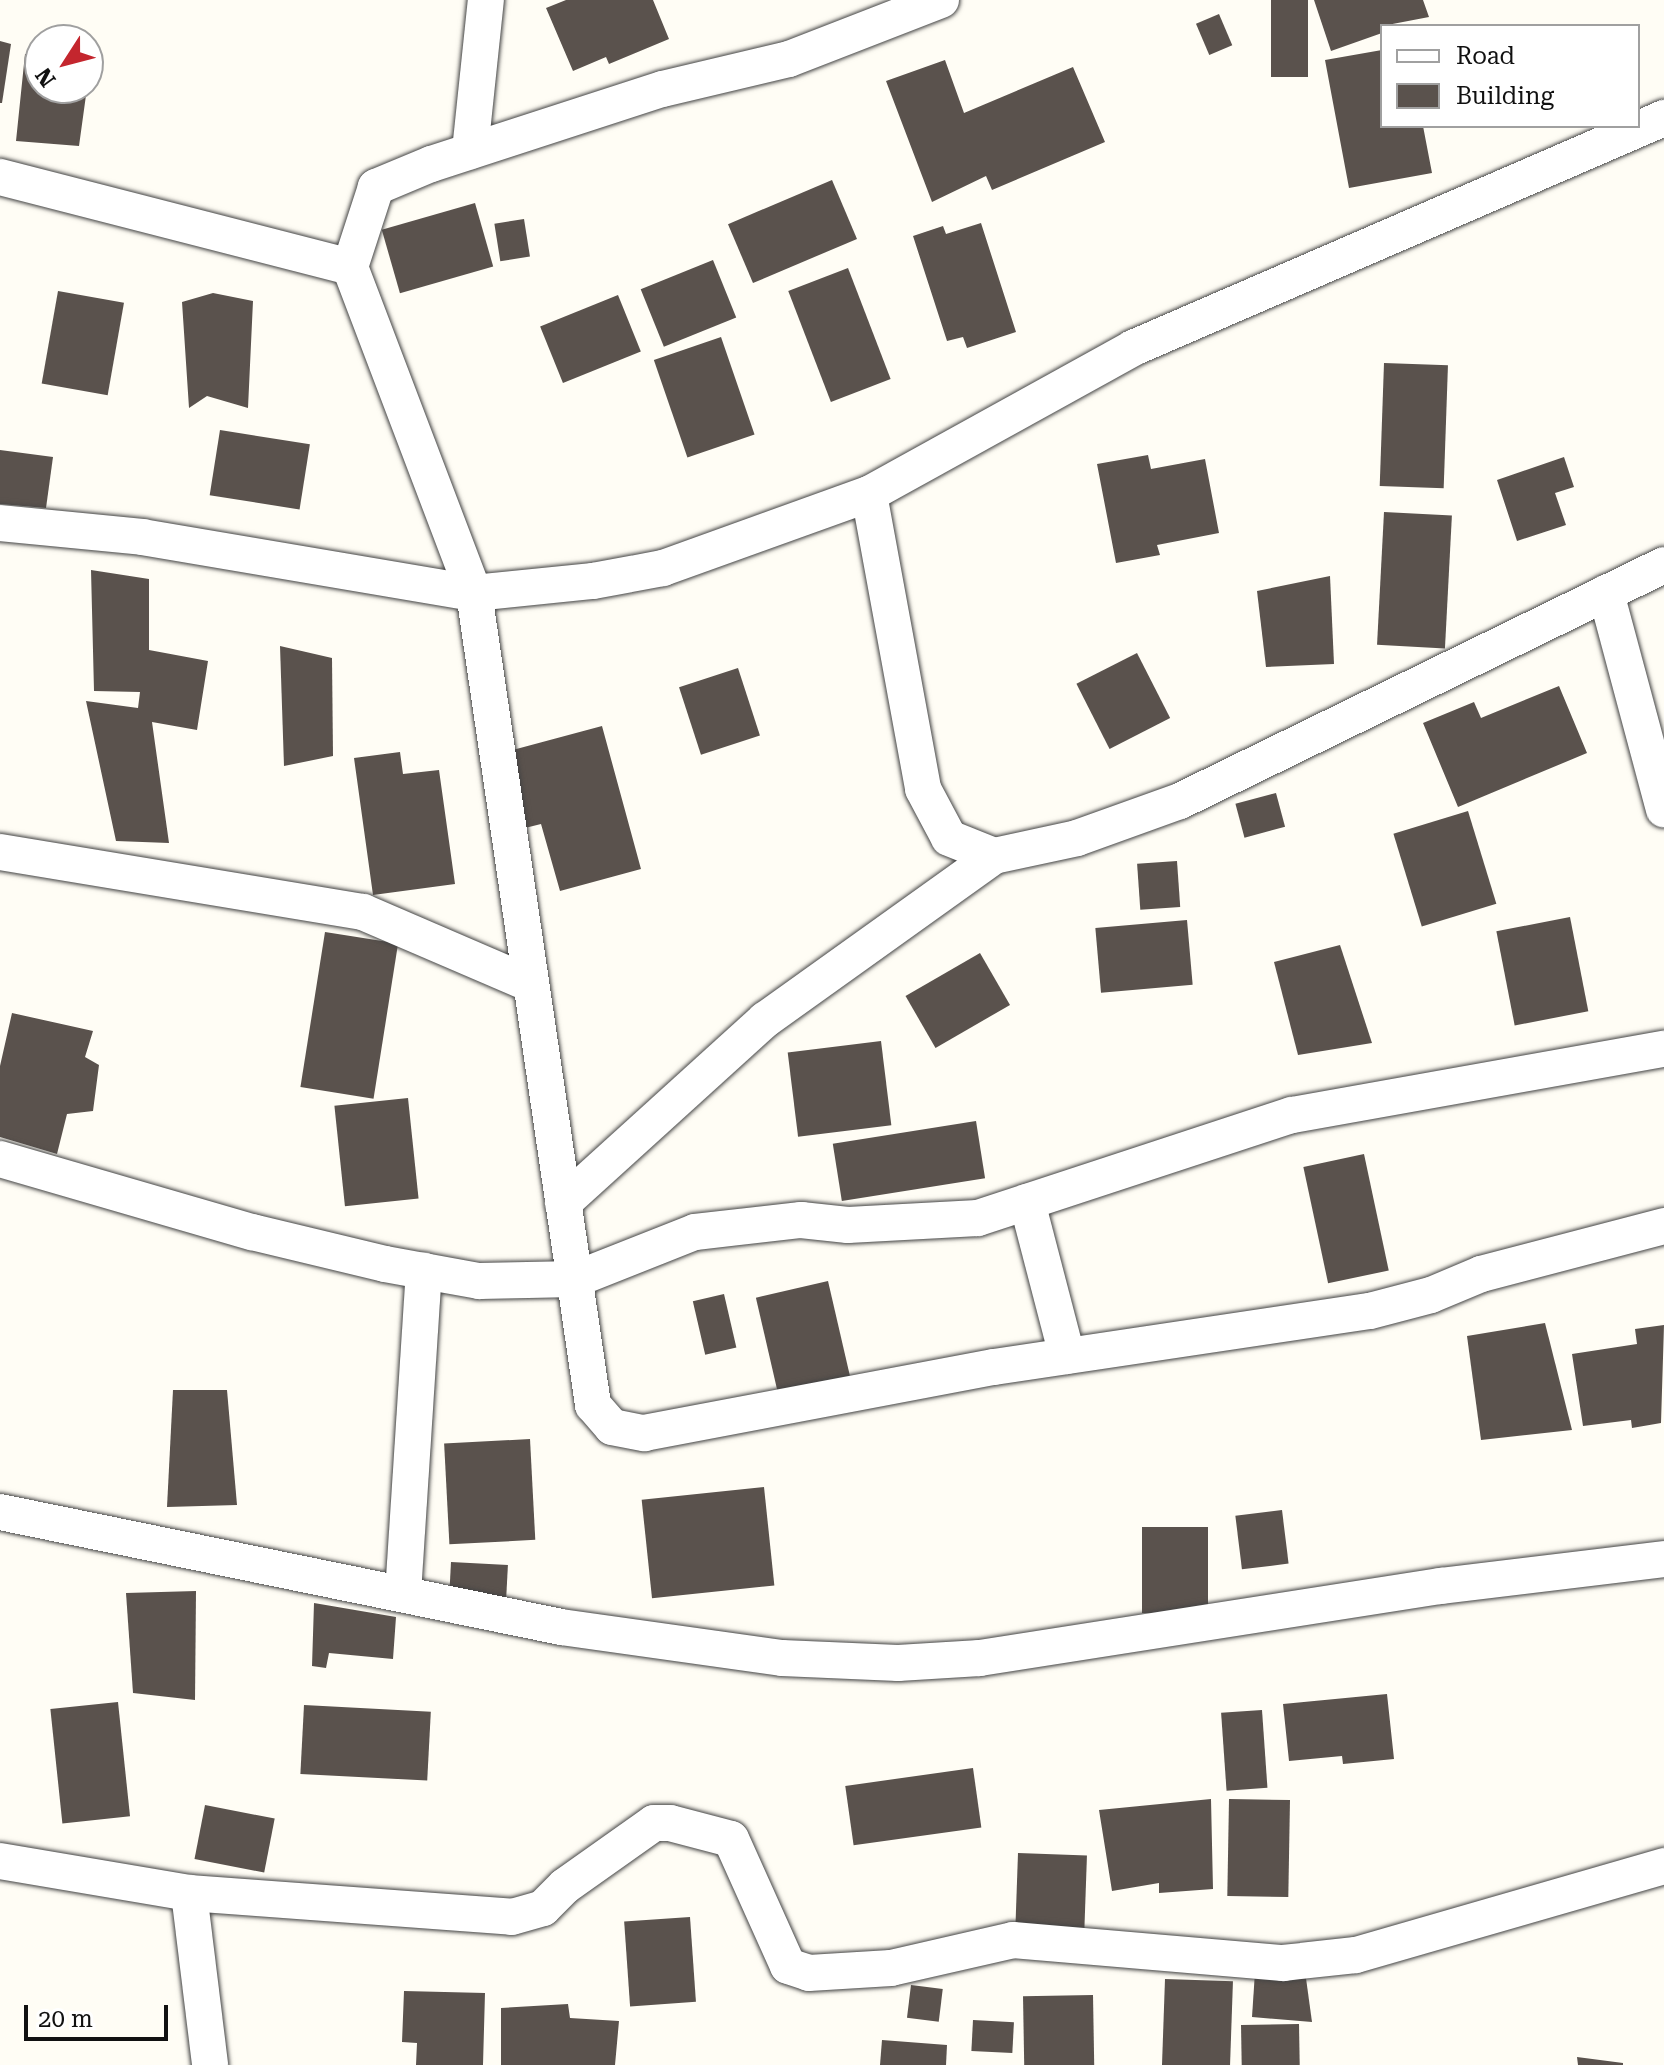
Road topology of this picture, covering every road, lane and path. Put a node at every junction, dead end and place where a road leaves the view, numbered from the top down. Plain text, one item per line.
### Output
1 (486, 0) edge
2 (941, 0) edge
3 (884, 10) edge
4 (1664, 118) edge
5 (470, 151) junction
6 (0, 177) edge
7 (350, 267) junction
8 (869, 494) junction
9 (0, 523) edge
10 (1664, 565) edge
11 (474, 593) junction
12 (1606, 593) junction
13 (1664, 809) edge
14 (0, 852) edge
15 (994, 856) junction
16 (528, 983) junction
17 (1664, 1049) edge
18 (0, 1159) edge
19 (1027, 1202) junction
20 (563, 1203) junction
21 (1664, 1226) edge
22 (424, 1271) junction
23 (576, 1279) junction
24 (1067, 1356) junction
25 (0, 1512) edge
26 (1664, 1559) edge
27 (403, 1594) junction
28 (0, 1861) edge
29 (1664, 1866) edge
30 (189, 1893) junction
31 (210, 2065) edge

1 - 5 street
2 - 3 street
3 - 5 street
4 - 8 street
5 - 7 street
6 - 7 street
7 - 11 street
8 - 11 street
8 - 15 street
9 - 11 street
10 - 12 street
11 - 16 street
12 - 13 street
12 - 15 street
14 - 16 street
15 - 20 street
16 - 20 street
17 - 19 street
18 - 22 street
19 - 23 street
19 - 24 street
20 - 23 street
21 - 24 street
22 - 23 street
22 - 27 street
23 - 24 street
25 - 27 street
26 - 27 street
28 - 30 street
29 - 30 street
30 - 31 street

